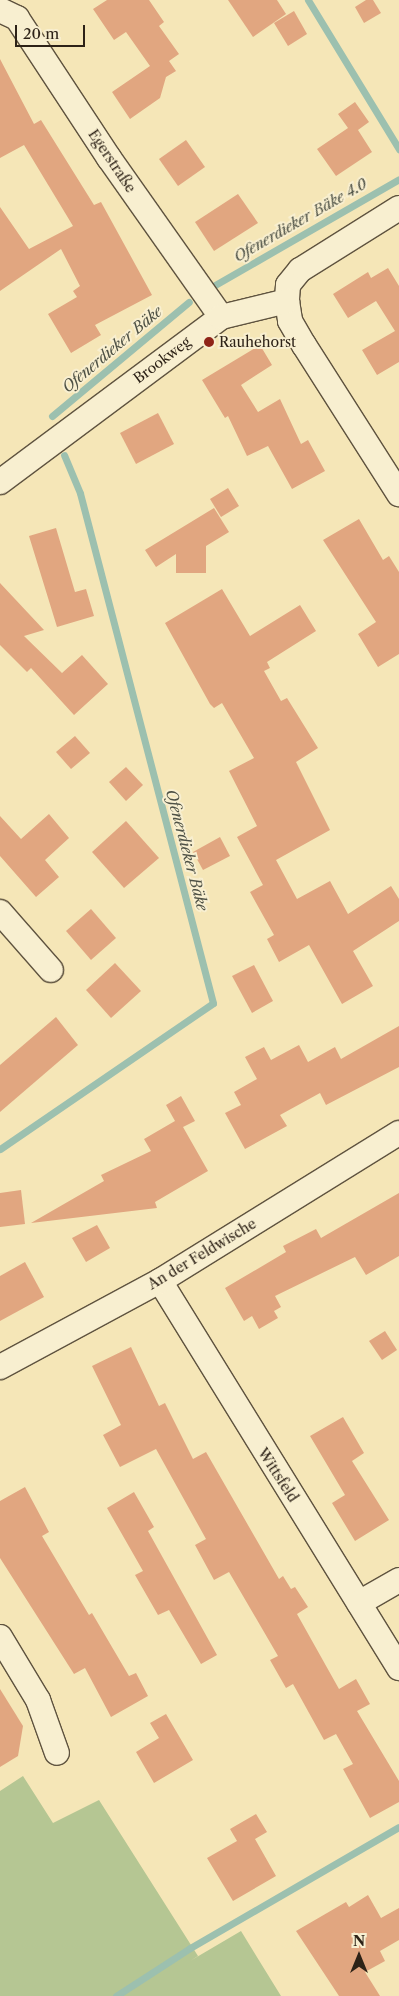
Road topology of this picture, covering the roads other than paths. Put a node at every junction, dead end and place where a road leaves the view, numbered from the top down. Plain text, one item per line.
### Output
1 (0, 10) edge
2 (399, 208) edge
3 (287, 301) junction
4 (221, 317) junction
5 (0, 482) edge
6 (399, 494) edge
7 (0, 912) edge
8 (51, 970) dead end
9 (399, 1132) edge
10 (160, 1281) junction
11 (0, 1367) edge
12 (399, 1580) edge
13 (359, 1603) junction
14 (0, 1637) edge
15 (399, 1668) edge
16 (57, 1753) dead end

1 - 4 street, Egerstraße
2 - 3 street
3 - 4 street, Brookweg
3 - 6 street
4 - 5 street, Brookweg
7 - 8 street
9 - 10 street, An der Feldwische
10 - 11 street, An der Feldwische
10 - 13 street, Wittsfeld
12 - 13 street
13 - 15 street, Wittsfeld
14 - 16 street

